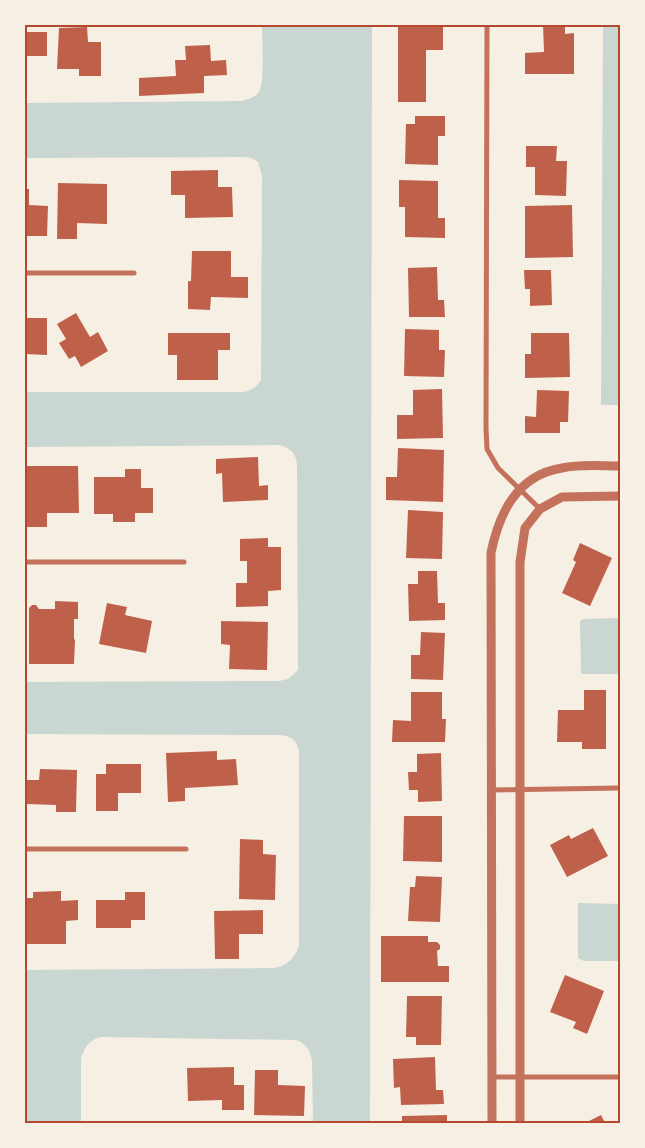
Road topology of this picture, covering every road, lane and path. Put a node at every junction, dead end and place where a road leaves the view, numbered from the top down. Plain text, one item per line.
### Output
1 (487, 25) edge
2 (25, 273) edge
3 (134, 273) dead end
4 (620, 466) edge
5 (520, 489) junction
6 (620, 496) edge
7 (540, 509) junction
8 (25, 562) edge
9 (184, 562) dead end
10 (620, 788) edge
11 (520, 789) junction
12 (491, 790) junction
13 (25, 849) edge
14 (186, 849) dead end
15 (492, 1076) junction
16 (520, 1076) junction
17 (620, 1077) edge
18 (492, 1123) edge
19 (520, 1123) edge

1 - 5 street
2 - 3 street
4 - 5 street
5 - 7 street
5 - 12 street
6 - 7 street
7 - 11 street
8 - 9 street
10 - 11 street
11 - 12 street
11 - 16 street
12 - 15 street
13 - 14 street
15 - 16 street
15 - 18 street
16 - 17 street
16 - 19 street

